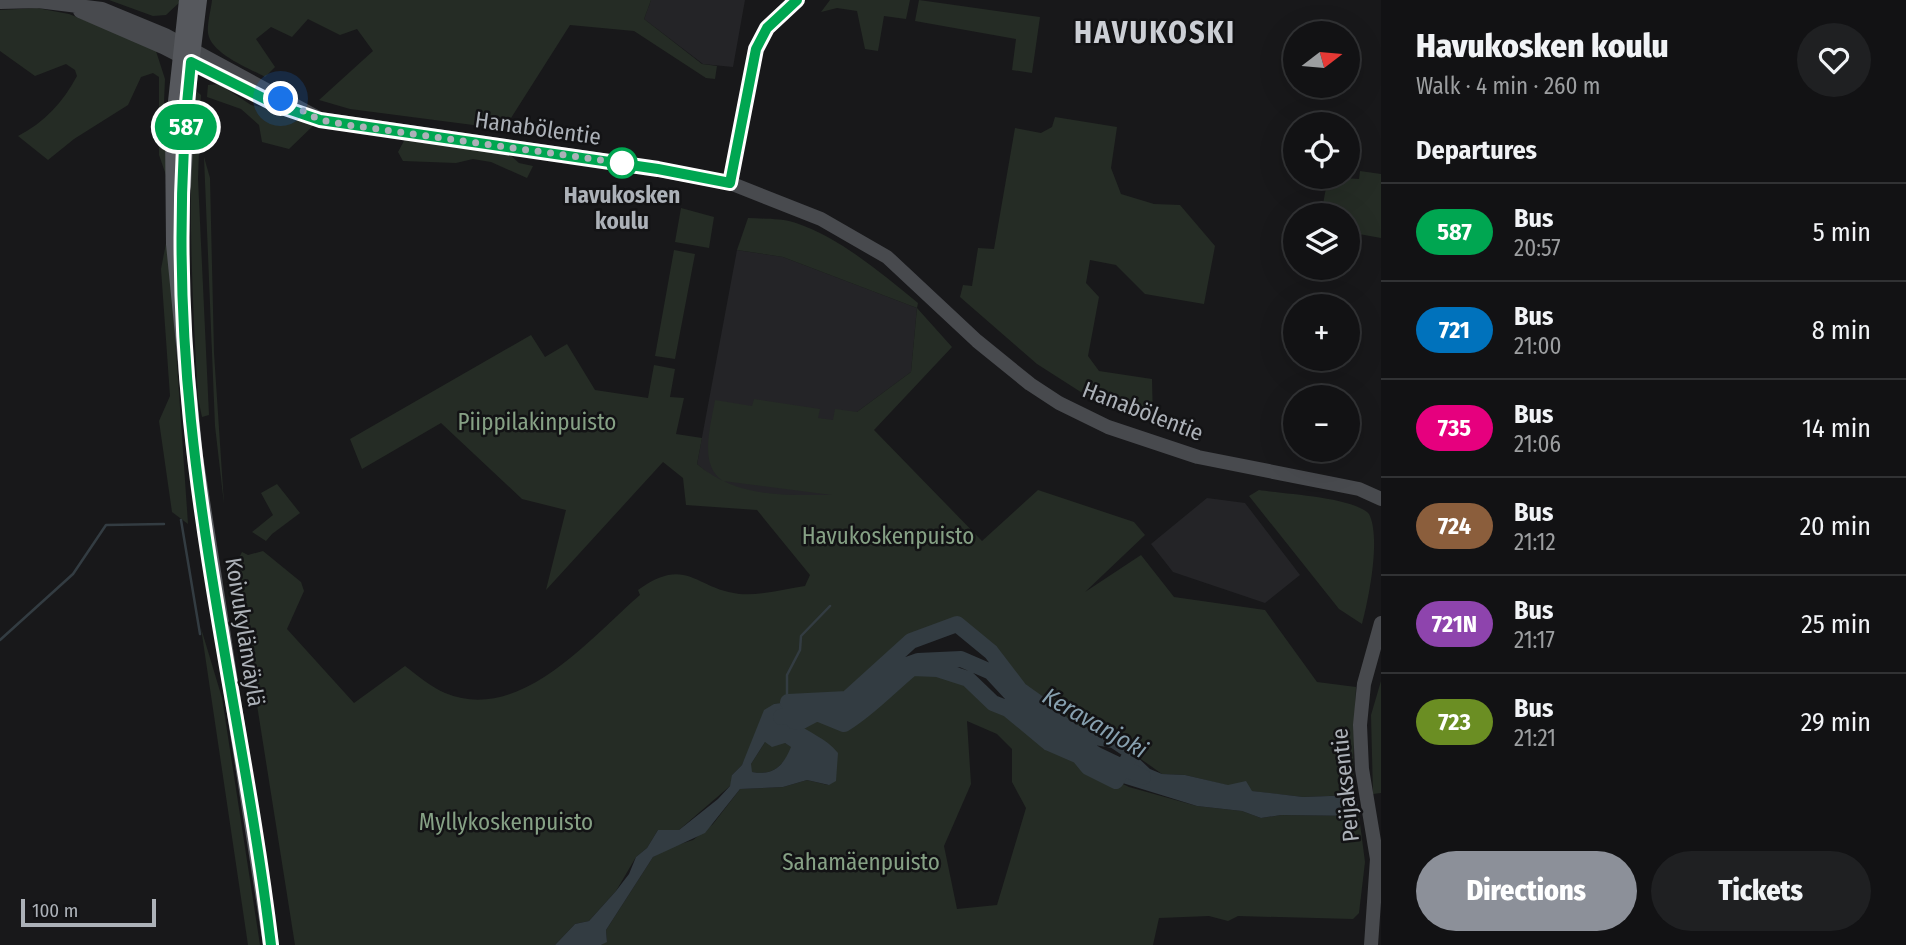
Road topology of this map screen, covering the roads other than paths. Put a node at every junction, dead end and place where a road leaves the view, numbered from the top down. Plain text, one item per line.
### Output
1 (187, 0) edge
2 (199, 0) edge
3 (797, 0) edge
4 (0, 2) edge
5 (186, 53) junction
6 (730, 183) junction
7 (1359, 489) junction
8 (1381, 489) edge
9 (1381, 499) edge
10 (1381, 623) edge
11 (271, 945) edge
12 (1371, 945) edge

1 - 5 main road, Koivukylänväylä
2 - 5 main road, Koivukylänväylä
3 - 6 main road
4 - 5 main road, Hanabölentie
5 - 6 main road, Hanabölentie
5 - 11 main road, Koivukylänväylä
6 - 7 main road, Hanabölentie
7 - 8 main road, Hanabölentie
7 - 9 main road, Hanabölentie
10 - 12 main road, Peijaksentie

